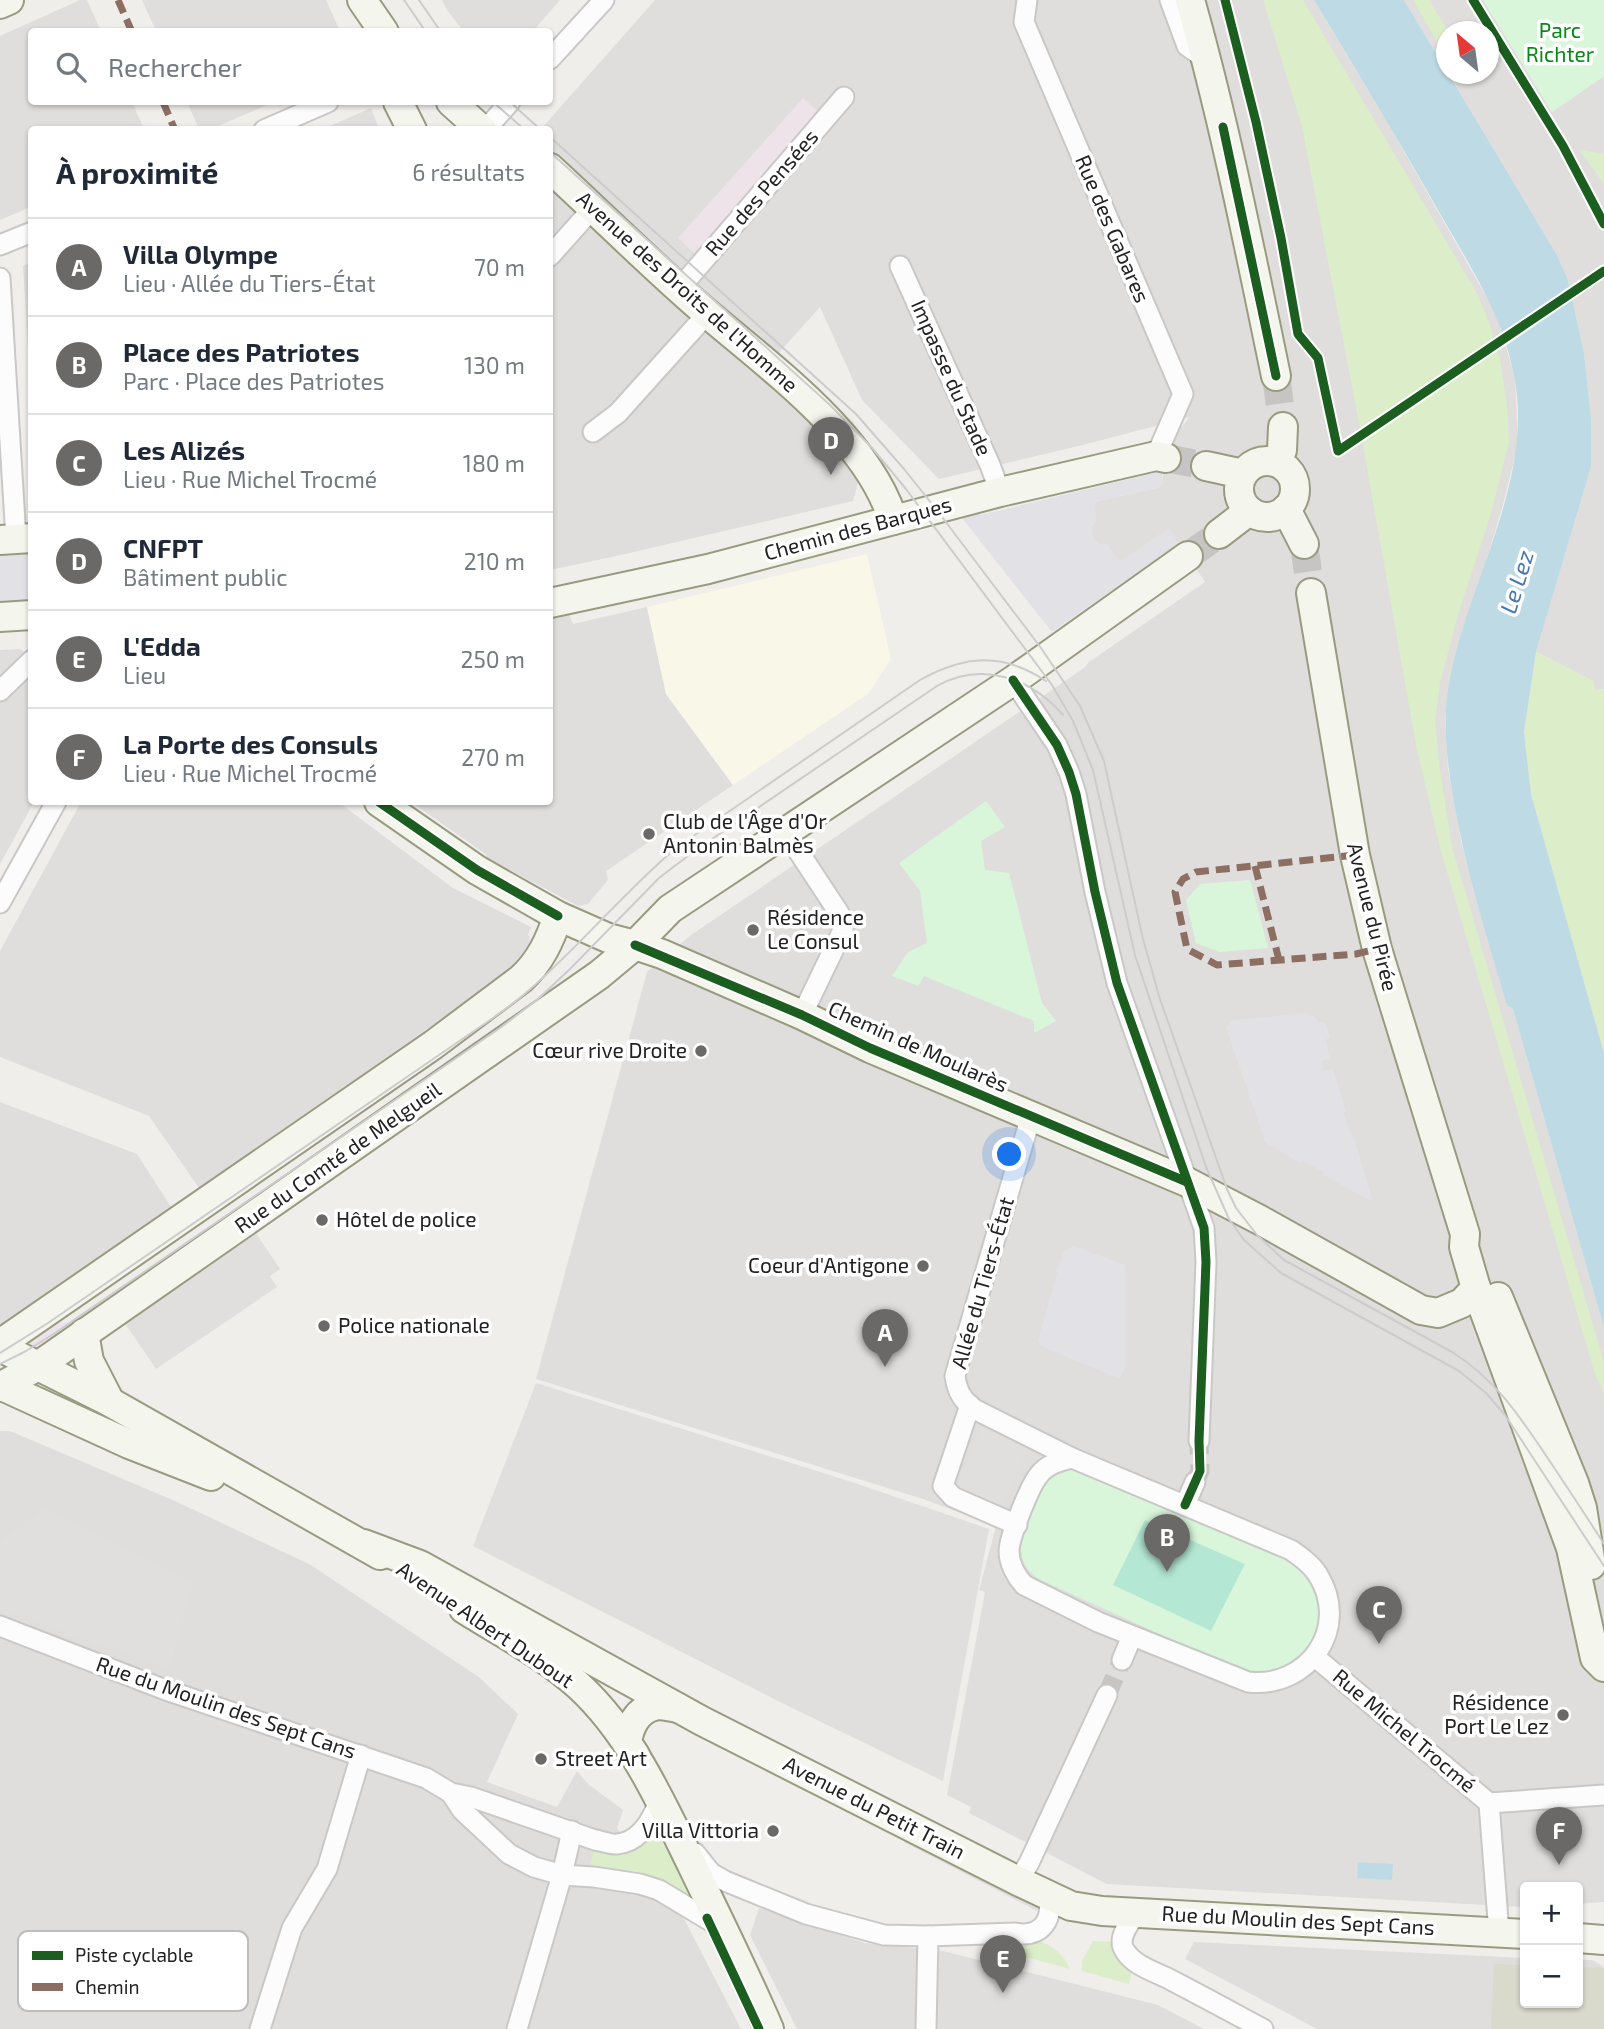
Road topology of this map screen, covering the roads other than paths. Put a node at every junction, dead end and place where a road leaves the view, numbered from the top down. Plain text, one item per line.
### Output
1 (9, 0) edge
2 (361, 0) edge
3 (604, 0) edge
4 (617, 0) edge
5 (1027, 0) edge
6 (1170, 0) edge
7 (1191, 0) edge
8 (0, 4) edge
9 (584, 24) junction
10 (368, 28) edge
11 (381, 28) edge
12 (553, 57) edge
13 (1208, 60) junction
14 (844, 97) dead end
15 (321, 105) edge
16 (400, 105) edge
17 (455, 105) edge
18 (507, 105) edge
19 (273, 126) edge
20 (410, 126) edge
21 (479, 126) edge
22 (488, 126) edge
23 (553, 171) edge
24 (593, 208) junction
25 (28, 234) edge
26 (0, 245) edge
27 (553, 253) edge
28 (900, 266) dead end
29 (0, 278) edge
30 (679, 289) junction
31 (708, 314) junction
32 (1276, 376) tunnel mouth
33 (1283, 427) tunnel mouth
34 (593, 432) dead end
35 (1161, 457) joint
36 (1277, 462) junction
37 (1206, 466) tunnel mouth
38 (1243, 474) junction
39 (1000, 492) junction
40 (1286, 509) junction
41 (1250, 511) junction
42 (893, 520) junction
43 (1219, 534) tunnel mouth
44 (16, 539) edge
45 (1304, 544) tunnel mouth
46 (1188, 556) tunnel mouth
47 (1311, 593) tunnel mouth
48 (553, 602) edge
49 (28, 615) edge
50 (0, 617) edge
51 (28, 664) edge
52 (1013, 680) junction
53 (0, 691) edge
54 (54, 805) edge
55 (383, 805) edge
56 (785, 831) junction
57 (0, 903) edge
58 (558, 916) junction
59 (635, 945) junction
60 (802, 1015) junction
61 (1031, 1116) junction
62 (1187, 1182) junction
63 (1465, 1234) junction
64 (1476, 1288) junction
65 (84, 1333) junction
66 (0, 1346) edge
67 (38, 1366) junction
68 (1, 1386) edge
69 (110, 1402) junction
70 (970, 1405) junction
71 (1199, 1441) tunnel mouth
72 (1072, 1458) junction
73 (1565, 1460) junction
74 (1195, 1482) tunnel mouth
75 (1185, 1505) junction
76 (1604, 1510) edge
77 (305, 1513) junction
78 (1017, 1525) junction
79 (364, 1544) junction
80 (1604, 1624) edge
81 (0, 1626) edge
82 (1132, 1636) junction
83 (1315, 1657) junction
84 (1122, 1660) tunnel mouth
85 (1604, 1667) edge
86 (1107, 1695) tunnel mouth
87 (677, 1708) junction
88 (360, 1755) junction
89 (636, 1756) junction
90 (451, 1793) junction
91 (1604, 1795) edge
92 (1489, 1803) junction
93 (663, 1809) junction
94 (572, 1831) junction
95 (562, 1875) junction
96 (1018, 1881) junction
97 (1060, 1901) junction
98 (1138, 1912) junction
99 (722, 1928) junction
100 (1512, 1933) edge
101 (928, 1937) junction
102 (1583, 1938) edge
103 (1604, 1940) edge
104 (260, 2029) edge
105 (517, 2029) edge
106 (769, 2029) edge
107 (926, 2029) edge
108 (1264, 2029) edge

1 - 8 main road
2 - 10 main road
2 - 11 main road
3 - 9 street
4 - 9 street
5 - 35 street, Rue des Gabares
6 - 13 street
7 - 13 main road
9 - 12 street
13 - 32 main road
14 - 30 street, Rue des Pensées
15 - 19 street
16 - 20 main road
17 - 21 main road
18 - 22 street
23 - 24 main road, Avenue des Droits de l'Homme
24 - 27 street
24 - 30 main road, Avenue des Droits de l'Homme
25 - 26 street
28 - 39 street, Impasse du Stade
29 - 44 street
30 - 31 main road, Avenue des Droits de l'Homme
31 - 34 street
31 - 42 main road, Avenue des Droits de l'Homme
33 - 36 main road
35 - 39 main road, Chemin des Barques
36 - 38 main road
36 - 40 main road
37 - 38 main road
38 - 41 main road
39 - 42 main road, Chemin des Barques
40 - 41 main road
40 - 45 main road
41 - 43 main road
42 - 48 main road, Chemin des Barques
46 - 52 main road, Rue du Comté de Melgueil
47 - 63 main road, Avenue du Pirée
49 - 50 main road
51 - 53 street
52 - 56 main road, Rue du Comté de Melgueil
52 - 62 street
54 - 57 street
55 - 58 main road, Chemin de Moularès
56 - 59 main road, Rue du Comté de Melgueil
56 - 60 street
58 - 59 main road, Chemin de Moularès
58 - 66 main road, Rue du Comté de Melgueil
59 - 60 main road, Chemin de Moularès
59 - 65 main road, Rue du Comté de Melgueil
60 - 61 main road, Chemin de Moularès
61 - 62 main road, Chemin de Moularès
61 - 70 street, Allée du Tiers-État
62 - 64 main road, Chemin de Moularès
62 - 71 street
63 - 64 main road, Avenue du Pirée
63 - 73 main road, Avenue du Pirée
64 - 85 main road, Avenue du Pirée
65 - 67 main road, Rue du Comté de Melgueil
65 - 69 main road
66 - 67 main road, Avenue Albert Dubout
67 - 68 main road, Rue du Comté de Melgueil
67 - 69 main road, Avenue Albert Dubout
68 - 77 main road, Avenue Albert Dubout
69 - 77 main road, Avenue Albert Dubout
70 - 72 street
70 - 78 street
72 - 75 street
72 - 78 street
73 - 76 main road, Avenue du Pirée
73 - 80 main road
74 - 75 street
75 - 83 street
77 - 79 main road, Avenue Albert Dubout
78 - 82 street
79 - 87 main road, Avenue du Petit Train
79 - 89 main road, Avenue Albert Dubout
81 - 88 street, Rue du Moulin des Sept Cans
82 - 83 street
82 - 84 street
83 - 92 street, Rue Michel Trocmé
86 - 96 street
87 - 89 main road
87 - 96 main road, Avenue du Petit Train
88 - 90 street, Rue du Moulin des Sept Cans
88 - 104 street
89 - 93 main road, Avenue Albert Dubout
90 - 94 street, Rue du Moulin des Sept Cans
90 - 95 street, Rue du Moulin des Sept Cans
91 - 92 street
92 - 100 street, Rue Michel Trocmé
93 - 94 street, Rue du Moulin des Sept Cans
93 - 99 main road, Avenue Albert Dubout
93 - 101 street
94 - 95 street
95 - 99 street, Rue du Moulin des Sept Cans
95 - 105 street
96 - 97 main road, Avenue du Petit Train
97 - 98 main road, Rue du Moulin des Sept Cans
97 - 101 street
98 - 100 main road, Rue du Moulin des Sept Cans
98 - 108 street
99 - 106 main road, Avenue Albert Dubout
101 - 107 street
102 - 103 main road

